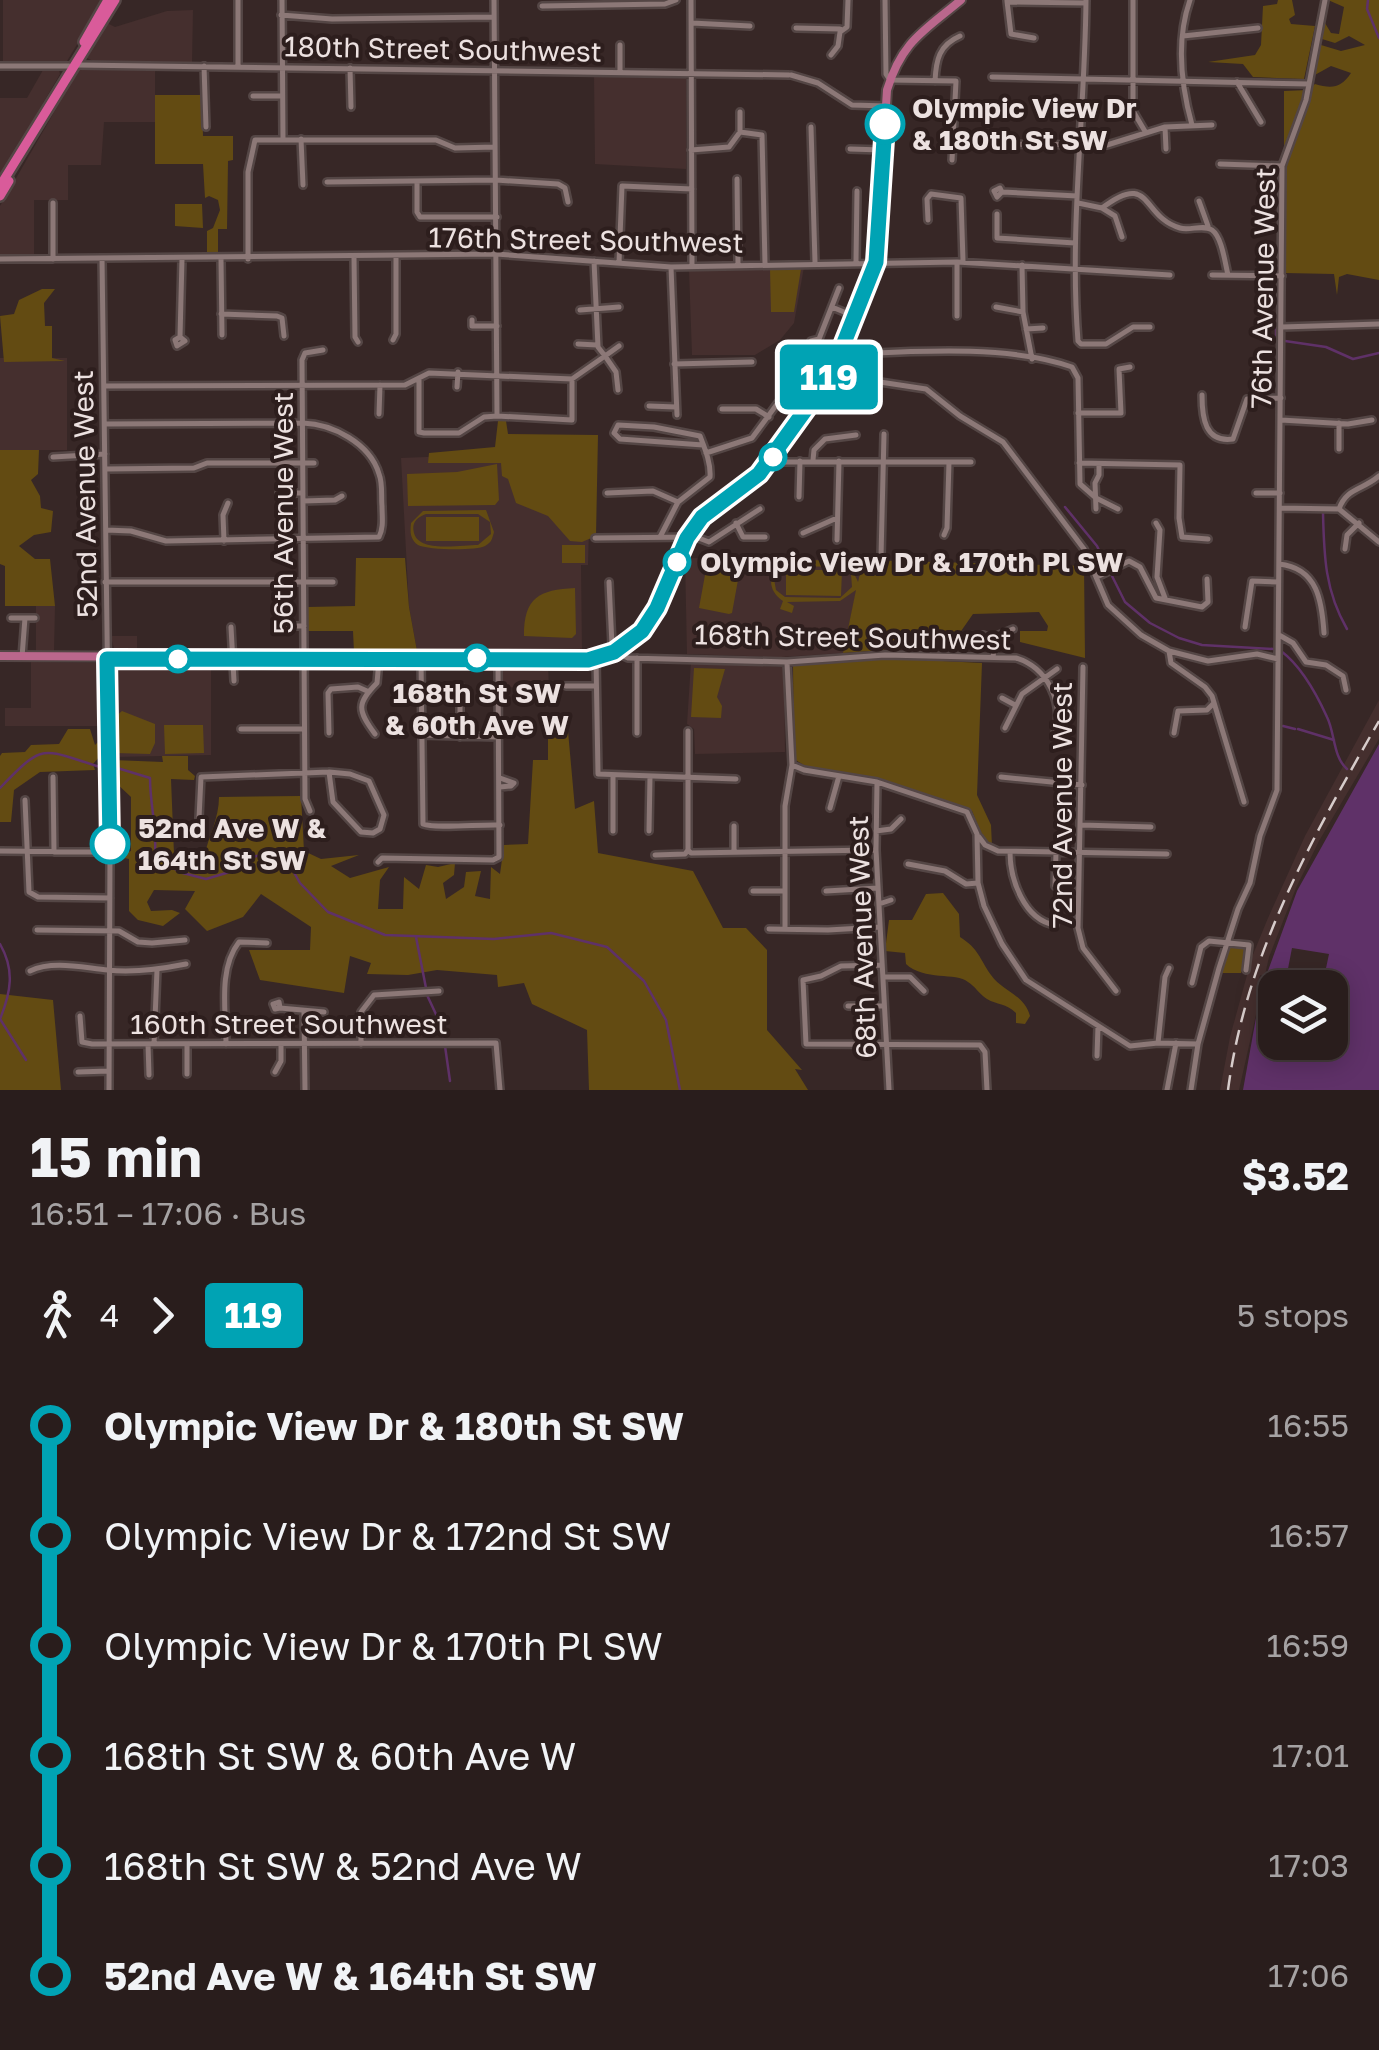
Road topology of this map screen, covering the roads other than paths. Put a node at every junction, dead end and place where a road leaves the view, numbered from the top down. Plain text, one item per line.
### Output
1 (238, 0) edge
2 (282, 0) edge
3 (494, 0) edge
4 (676, 0) edge
5 (691, 0) edge
6 (848, 0) edge
7 (885, 0) edge
8 (961, 0) edge
9 (1133, 0) edge
10 (1190, 0) edge
11 (1325, 0) edge
12 (1007, 1) edge
13 (111, 2) edge
14 (1086, 2) edge
15 (542, 6) dead end
16 (282, 15) junction
17 (494, 17) junction
18 (692, 23) junction
19 (750, 26) dead end
20 (796, 28) dead end
21 (1258, 28) dead end
22 (843, 30) junction
23 (960, 36) dead end
24 (1183, 36) junction
25 (1034, 38) dead end
26 (620, 46) dead end
27 (83, 54) junction
28 (832, 55) dead end
29 (96, 65) junction
30 (0, 66) edge
31 (204, 66) junction
32 (238, 66) junction
33 (282, 67) junction
34 (350, 68) junction
35 (494, 68) junction
36 (67, 71) junction
37 (620, 71) junction
38 (691, 72) junction
39 (992, 77) dead end
40 (1085, 79) junction
41 (890, 80) junction
42 (1133, 80) junction
43 (1182, 80) junction
44 (934, 81) junction
45 (1237, 82) junction
46 (1309, 84) junction
47 (253, 96) dead end
48 (282, 96) junction
49 (886, 106) junction
50 (351, 108) dead end
51 (740, 112) dead end
52 (1262, 122) dead end
53 (1212, 125) dead end
54 (1192, 126) junction
55 (206, 127) dead end
56 (810, 127) dead end
57 (1165, 128) junction
58 (740, 132) junction
59 (1146, 133) junction
60 (283, 139) junction
61 (301, 139) junction
62 (998, 144) dead end
63 (1080, 144) junction
64 (495, 148) junction
65 (1166, 148) dead end
66 (850, 149) dead end
67 (691, 150) junction
68 (884, 150) junction
69 (952, 160) dead end
70 (1220, 164) dead end
71 (15, 165) junction
72 (1282, 166) junction
73 (737, 179) dead end
74 (417, 180) junction
75 (496, 180) junction
76 (327, 182) dead end
77 (303, 185) dead end
78 (1, 188) edge
79 (692, 189) junction
80 (857, 191) dead end
81 (1002, 192) dead end
82 (1077, 199) junction
83 (1199, 201) dead end
84 (568, 202) dead end
85 (53, 203) dead end
86 (1102, 208) junction
87 (997, 214) dead end
88 (496, 217) junction
89 (928, 220) dead end
90 (1208, 227) junction
91 (1122, 238) dead end
92 (1077, 243) junction
93 (496, 254) junction
94 (396, 257) junction
95 (102, 258) junction
96 (354, 258) junction
97 (0, 259) edge
98 (53, 259) junction
99 (182, 259) junction
100 (220, 259) junction
101 (248, 259) junction
102 (594, 261) junction
103 (815, 262) junction
104 (856, 262) junction
105 (876, 262) junction
106 (960, 262) junction
107 (619, 264) junction
108 (765, 264) junction
109 (738, 265) junction
110 (1022, 265) junction
111 (671, 266) junction
112 (692, 267) junction
113 (1077, 268) junction
114 (1228, 274) junction
115 (1170, 275) dead end
116 (1212, 275) dead end
117 (1282, 276) junction
118 (839, 288) dead end
119 (619, 307) dead end
120 (832, 307) junction
121 (996, 307) dead end
122 (580, 310) dead end
123 (597, 310) junction
124 (1023, 312) junction
125 (221, 314) junction
126 (957, 316) dead end
127 (856, 317) junction
128 (472, 320) dead end
129 (1379, 324) edge
130 (496, 326) junction
131 (1150, 327) dead end
132 (1282, 327) junction
133 (1043, 328) dead end
134 (1026, 329) junction
135 (222, 334) dead end
136 (180, 336) dead end
137 (284, 336) dead end
138 (393, 340) dead end
139 (811, 341) dead end
140 (358, 342) dead end
141 (578, 344) dead end
142 (597, 345) junction
143 (619, 346) dead end
144 (323, 350) dead end
145 (846, 353) junction
146 (604, 356) junction
147 (1032, 359) junction
148 (752, 362) dead end
149 (674, 364) junction
150 (1130, 367) dead end
151 (458, 372) junction
152 (497, 374) junction
153 (418, 378) junction
154 (572, 379) junction
155 (780, 380) dead end
156 (794, 381) junction
157 (302, 385) junction
158 (380, 385) junction
159 (104, 386) junction
160 (458, 387) dead end
161 (821, 388) junction
162 (618, 390) dead end
163 (1202, 395) dead end
164 (1281, 398) junction
165 (649, 406) dead end
166 (722, 409) dead end
167 (1078, 413) junction
168 (380, 414) dead end
169 (497, 416) junction
170 (769, 417) junction
171 (1281, 420) junction
172 (1372, 420) dead end
173 (302, 422) junction
174 (1339, 423) junction
175 (105, 424) junction
176 (884, 434) dead end
177 (856, 435) dead end
178 (703, 444) junction
179 (1339, 449) dead end
180 (706, 453) junction
181 (106, 454) junction
182 (53, 457) dead end
183 (814, 460) junction
184 (800, 461) junction
185 (839, 461) junction
186 (883, 461) junction
187 (770, 462) junction
188 (949, 462) junction
189 (971, 462) dead end
190 (303, 463) junction
191 (314, 463) dead end
192 (1079, 463) junction
193 (1099, 464) junction
194 (106, 469) junction
195 (1379, 476) edge
196 (279, 492) dead end
197 (303, 492) junction
198 (607, 493) dead end
199 (1256, 493) dead end
200 (1280, 493) junction
201 (342, 496) dead end
202 (799, 497) dead end
203 (1096, 498) junction
204 (304, 501) junction
205 (228, 502) dead end
206 (678, 502) junction
207 (1280, 508) junction
208 (760, 509) dead end
209 (1096, 509) dead end
210 (1118, 509) dead end
211 (1339, 509) junction
212 (838, 518) junction
213 (736, 523) junction
214 (1156, 523) dead end
215 (1359, 523) junction
216 (106, 530) junction
217 (263, 531) dead end
218 (804, 533) dead end
219 (944, 535) dead end
220 (660, 537) junction
221 (595, 538) dead end
222 (687, 538) junction
223 (765, 538) dead end
224 (1208, 539) dead end
225 (263, 540) junction
226 (303, 540) junction
227 (837, 540) dead end
228 (224, 541) junction
229 (1379, 542) edge
230 (1345, 550) dead end
231 (881, 557) dead end
232 (1279, 564) junction
233 (1098, 577) junction
234 (1207, 579) dead end
235 (106, 582) junction
236 (333, 582) dead end
237 (609, 582) dead end
238 (1279, 582) junction
239 (303, 584) junction
240 (1165, 598) junction
241 (10, 618) dead end
242 (25, 618) junction
243 (35, 618) dead end
244 (280, 626) dead end
245 (304, 626) junction
246 (231, 627) dead end
247 (1246, 627) dead end
248 (1013, 629) dead end
249 (1324, 633) dead end
250 (983, 635) dead end
251 (1279, 635) junction
252 (994, 639) junction
253 (1170, 651) junction
254 (614, 652) junction
255 (0, 656) edge
256 (22, 657) junction
257 (993, 657) junction
258 (498, 658) junction
259 (637, 658) junction
260 (1278, 658) junction
261 (107, 659) junction
262 (233, 659) junction
263 (421, 659) junction
264 (596, 659) junction
265 (304, 660) junction
266 (379, 660) junction
267 (788, 662) junction
268 (1083, 668) dead end
269 (1057, 669) dead end
270 (1042, 677) junction
271 (234, 681) dead end
272 (460, 686) dead end
273 (566, 686) dead end
274 (596, 686) junction
275 (1346, 690) dead end
276 (367, 692) junction
277 (1002, 698) dead end
278 (1213, 704) junction
279 (1015, 705) junction
280 (1005, 728) dead end
281 (241, 729) dead end
282 (304, 729) junction
283 (688, 731) dead end
284 (328, 733) dead end
285 (637, 733) dead end
286 (1054, 733) dead end
287 (1174, 733) dead end
288 (375, 734) dead end
289 (421, 735) junction
290 (460, 737) junction
291 (500, 738) junction
292 (792, 765) junction
293 (329, 772) junction
294 (304, 773) junction
295 (614, 776) junction
296 (650, 776) junction
297 (688, 776) junction
298 (839, 776) junction
299 (52, 777) dead end
300 (1001, 777) dead end
301 (500, 778) junction
302 (736, 779) dead end
303 (876, 782) junction
304 (1082, 784) junction
305 (500, 787) junction
306 (25, 800) dead end
307 (1244, 802) dead end
308 (830, 808) dead end
309 (310, 811) dead end
310 (900, 819) dead end
311 (202, 824) dead end
312 (500, 824) junction
313 (734, 826) dead end
314 (1081, 826) junction
315 (1151, 827) dead end
316 (613, 831) dead end
317 (876, 831) junction
318 (649, 832) dead end
319 (977, 834) junction
320 (688, 850) junction
321 (876, 850) junction
322 (783, 851) junction
323 (1080, 851) junction
324 (0, 852) edge
325 (27, 852) junction
326 (54, 852) junction
327 (110, 852) junction
328 (734, 852) junction
329 (1010, 852) junction
330 (1056, 852) junction
331 (1167, 854) dead end
332 (654, 855) dead end
333 (378, 862) dead end
334 (908, 864) dead end
335 (978, 883) junction
336 (1054, 886) dead end
337 (878, 888) junction
338 (753, 891) dead end
339 (783, 891) junction
340 (826, 891) dead end
341 (110, 898) junction
342 (891, 900) dead end
343 (879, 904) junction
344 (1055, 924) dead end
345 (880, 926) junction
346 (785, 928) junction
347 (769, 929) dead end
348 (37, 930) dead end
349 (110, 932) junction
350 (185, 940) dead end
351 (267, 943) dead end
352 (1226, 944) junction
353 (186, 964) dead end
354 (882, 965) junction
355 (1170, 968) dead end
356 (30, 970) dead end
357 (157, 970) junction
358 (1246, 970) dead end
359 (110, 971) junction
360 (883, 977) junction
361 (1192, 983) dead end
362 (440, 990) dead end
363 (924, 990) dead end
364 (1116, 992) dead end
365 (848, 1006) dead end
366 (884, 1006) junction
367 (280, 1008) dead end
368 (304, 1012) junction
369 (324, 1012) dead end
370 (80, 1016) dead end
371 (1098, 1026) junction
372 (886, 1043) junction
373 (1158, 1043) junction
374 (1176, 1043) junction
375 (109, 1044) junction
376 (151, 1044) junction
377 (187, 1044) junction
378 (226, 1044) junction
379 (281, 1044) junction
380 (304, 1044) junction
381 (361, 1044) junction
382 (1198, 1044) junction
383 (1097, 1056) dead end
384 (109, 1071) junction
385 (78, 1072) dead end
386 (276, 1072) dead end
387 (187, 1074) dead end
388 (148, 1075) dead end
389 (109, 1090) edge
390 (305, 1090) edge
391 (500, 1090) edge
392 (889, 1090) edge
393 (987, 1090) edge
394 (1167, 1090) edge
395 (1191, 1090) edge

1 - 32 street
2 - 16 street
3 - 17 street
4 - 15 street
5 - 18 street
6 - 22 street
7 - 41 street
8 - 41 main road
9 - 42 street
10 - 24 street
11 - 46 street, 76th Avenue West
12 - 14 street
12 - 25 street
13 - 27 highway
13 - 36 highway
14 - 40 street
16 - 17 street
16 - 33 street
17 - 35 street
18 - 19 street
18 - 38 street
20 - 22 street
21 - 24 street
22 - 28 street
23 - 44 street
24 - 43 street
26 - 37 street
27 - 29 street
27 - 36 highway
29 - 31 street, 180th Street Southwest
29 - 36 street, 180th Street Southwest
30 - 36 street
31 - 32 street, 180th Street Southwest
31 - 55 street
32 - 33 street, 180th Street Southwest
33 - 34 street, 180th Street Southwest
33 - 48 street
34 - 35 street, 180th Street Southwest
34 - 50 street
35 - 37 street, 180th Street Southwest
35 - 64 street
36 - 71 highway
37 - 38 street, 180th Street Southwest
38 - 49 street, 180th Street Southwest
38 - 67 street
39 - 40 street
40 - 42 street
40 - 63 street
41 - 44 street
41 - 49 main road
42 - 43 street
42 - 59 street
43 - 45 street
43 - 54 street
44 - 69 street
45 - 46 street
45 - 52 street
46 - 72 street, 76th Avenue West
47 - 48 street
48 - 60 street
49 - 68 main road
51 - 58 street
53 - 54 street
54 - 57 street
56 - 103 street
57 - 59 street
57 - 65 street
58 - 67 street
58 - 108 street
59 - 63 street
60 - 61 street
60 - 101 street
61 - 64 street
61 - 77 street
62 - 63 street
63 - 82 street
64 - 75 street
66 - 68 street
67 - 79 street
68 - 105 main road
70 - 72 street
71 - 78 highway
71 - 78 highway
72 - 117 street, 76th Avenue West
73 - 109 street
74 - 75 street
74 - 76 street
74 - 88 street
75 - 84 street
75 - 88 street
79 - 107 street
79 - 112 street
80 - 104 street
81 - 82 street
82 - 86 street
82 - 92 street
83 - 90 street
85 - 98 street
86 - 90 street
86 - 91 street
87 - 92 street
88 - 93 street
89 - 106 street
90 - 114 street
92 - 113 street
93 - 94 street, 176th Street Southwest
93 - 102 street, 176th Street Southwest
93 - 130 street
94 - 96 street, 176th Street Southwest
94 - 138 street
95 - 98 street, 176th Street Southwest
95 - 99 street, 176th Street Southwest
95 - 159 street, 52nd Avenue West
96 - 101 street, 176th Street Southwest
96 - 140 street
97 - 98 street, 176th Street Southwest
99 - 100 street, 176th Street Southwest
99 - 136 street
100 - 101 street, 176th Street Southwest
100 - 125 street
102 - 107 street, 176th Street Southwest
102 - 123 street
103 - 104 street, 176th Street Southwest
103 - 108 street, 176th Street Southwest
104 - 105 street, 176th Street Southwest
105 - 106 street, 176th Street Southwest
105 - 127 main road
106 - 110 street, 176th Street Southwest
106 - 126 street
107 - 111 street, 176th Street Southwest
108 - 109 street, 176th Street Southwest
109 - 112 street, 176th Street Southwest
110 - 113 street, 176th Street Southwest
110 - 124 street
111 - 112 street, 176th Street Southwest
111 - 149 street
113 - 115 street, 176th Street Southwest
113 - 131 street
114 - 116 street
114 - 117 street
117 - 132 street, 76th Avenue West
118 - 120 street
119 - 123 street
120 - 127 street
120 - 139 street
121 - 124 street
122 - 123 street
123 - 142 street
124 - 134 street
125 - 135 street
125 - 137 street
127 - 145 main road
128 - 130 street
129 - 132 street
130 - 152 street
132 - 164 street, 76th Avenue West
133 - 134 street
134 - 147 street
141 - 142 street
142 - 146 street
143 - 146 street
144 - 157 street, 56th Avenue West
145 - 147 street
145 - 161 main road
145 - 233 street
146 - 154 street
146 - 162 street
147 - 167 street
148 - 149 street
149 - 165 street
150 - 167 street
151 - 152 street
151 - 153 street
151 - 160 street
152 - 154 street
152 - 169 street
153 - 158 street
153 - 169 street
154 - 169 street
155 - 156 street
156 - 161 street
156 - 170 street
157 - 158 street
157 - 159 street
157 - 173 street, 56th Avenue West
158 - 168 street
159 - 175 street, 52nd Avenue West
161 - 187 main road
163 - 164 street
164 - 171 street, 76th Avenue West
166 - 170 street
167 - 192 street
170 - 180 street
171 - 174 street
171 - 200 street, 76th Avenue West
172 - 174 street
173 - 175 street
173 - 190 street, 56th Avenue West
173 - 226 street
174 - 179 street
175 - 181 street, 52nd Avenue West
176 - 186 street
177 - 183 street
178 - 178 street
178 - 180 street
180 - 206 street
181 - 182 street
181 - 194 street, 52nd Avenue West
183 - 184 street
183 - 185 street
184 - 187 street
184 - 202 street
185 - 186 street
185 - 212 street
186 - 188 street
186 - 231 street
187 - 222 main road
188 - 189 street
188 - 219 street
190 - 191 street
190 - 194 street
190 - 197 street, 56th Avenue West
192 - 193 street
192 - 203 street
193 - 203 street
193 - 224 street
194 - 216 street, 52nd Avenue West
195 - 211 street
196 - 197 street
197 - 204 street, 56th Avenue West
198 - 206 street
199 - 200 street
200 - 207 street, 76th Avenue West
201 - 204 street
203 - 209 street
203 - 210 street
204 - 226 street, 56th Avenue West
205 - 228 street
206 - 220 street
207 - 211 street
207 - 232 street, 76th Avenue West
208 - 213 street
211 - 215 street
212 - 218 street
212 - 227 street
213 - 222 street
213 - 223 street
214 - 240 street
215 - 229 street
215 - 230 street
216 - 228 street
216 - 235 street, 52nd Avenue West
217 - 225 street
220 - 221 street
220 - 222 street
222 - 254 main road
225 - 226 street
225 - 228 street
226 - 239 street, 56th Avenue West
232 - 238 street, 76th Avenue West
232 - 249 street
233 - 240 street
233 - 253 street
234 - 240 street
235 - 239 street
235 - 261 street, 52nd Avenue West
236 - 239 street
237 - 254 street
238 - 247 street
238 - 251 street, 76th Avenue West
239 - 245 street, 56th Avenue West
241 - 242 street
242 - 243 street
242 - 256 street
244 - 245 street
245 - 265 street, 56th Avenue West
246 - 262 street
248 - 252 street
250 - 252 street
251 - 260 street, 76th Avenue West
251 - 275 street
252 - 257 street
253 - 260 street
253 - 278 street
254 - 259 street, 168th Street Southwest
254 - 264 main road
255 - 256 main road
256 - 261 main road
257 - 267 street, 168th Street Southwest
257 - 270 street, 168th Street Southwest
258 - 263 main road
258 - 264 main road
258 - 291 street
259 - 267 street, 168th Street Southwest
259 - 285 street
260 - 352 street, 76th Avenue West
261 - 262 main road
261 - 327 street, 52nd Avenue West
262 - 265 main road
262 - 271 street
263 - 266 main road
263 - 289 street
264 - 274 street
265 - 266 main road
265 - 282 street, 56th Avenue West
266 - 276 street
267 - 292 street
268 - 304 street, 72nd Avenue West
269 - 270 street
270 - 279 street
270 - 286 street
272 - 290 street
273 - 274 street
274 - 295 street
276 - 284 street
276 - 288 street
277 - 279 street
278 - 287 street
278 - 307 street
279 - 280 street
281 - 282 street
282 - 294 street, 56th Avenue West
283 - 297 street
289 - 290 street
289 - 312 street
290 - 291 street
291 - 301 street
292 - 298 street
292 - 322 street
293 - 293 street
293 - 294 street
294 - 309 street, 56th Avenue West
294 - 311 street
295 - 296 street
295 - 316 street
296 - 297 street
296 - 318 street
297 - 302 street
297 - 320 street
298 - 303 street
298 - 308 street
299 - 326 street
300 - 304 street
301 - 305 street
301 - 305 street
303 - 317 street, 68th Avenue West
303 - 319 street
304 - 314 street, 72nd Avenue West
305 - 312 street
306 - 325 street
310 - 317 street
312 - 333 street
313 - 328 street
314 - 315 street
314 - 323 street, 72nd Avenue West
317 - 321 street, 68th Avenue West
319 - 329 street
319 - 335 street
320 - 328 street
320 - 332 street
321 - 322 street
321 - 337 street, 68th Avenue West
322 - 328 street
322 - 339 street
323 - 330 street
323 - 331 street
323 - 364 street, 72nd Avenue West
324 - 325 street
325 - 326 street
325 - 341 street
326 - 327 street
327 - 341 street, 52nd Avenue West
329 - 330 street
329 - 344 street
330 - 336 street
334 - 335 street
335 - 371 street
337 - 340 street
337 - 343 street, 68th Avenue West
338 - 339 street
339 - 346 street
341 - 349 street, 52nd Avenue West
342 - 343 street
343 - 345 street, 68th Avenue West
345 - 346 street
345 - 354 street, 68th Avenue West
346 - 347 street
348 - 349 street
349 - 350 street
349 - 359 street, 52nd Avenue West
351 - 378 street
352 - 358 street
352 - 361 street
352 - 382 street, 76th Avenue West
353 - 357 street
354 - 360 street, 68th Avenue West
354 - 372 street
355 - 373 street
356 - 359 street
357 - 359 street
357 - 376 street
359 - 375 street, 52nd Avenue West
360 - 363 street
360 - 366 street, 68th Avenue West
362 - 381 street
365 - 366 street
366 - 372 street, 68th Avenue West
367 - 368 street
368 - 369 street
368 - 380 street
370 - 375 street, 160th Street Southwest
371 - 373 street
371 - 383 street
372 - 392 street, 68th Avenue West
372 - 393 street
373 - 374 street
374 - 382 street
374 - 394 street
375 - 376 street, 160th Street Southwest
375 - 384 street, 52nd Avenue West
376 - 377 street, 160th Street Southwest
376 - 388 street
377 - 378 street, 160th Street Southwest
377 - 387 street
378 - 379 street, 160th Street Southwest
379 - 380 street, 160th Street Southwest
379 - 386 street
380 - 381 street, 160th Street Southwest
380 - 390 street
381 - 391 street, 160th Street Southwest
382 - 395 street, 76th Avenue West
384 - 385 street
384 - 389 street, 52nd Avenue West

